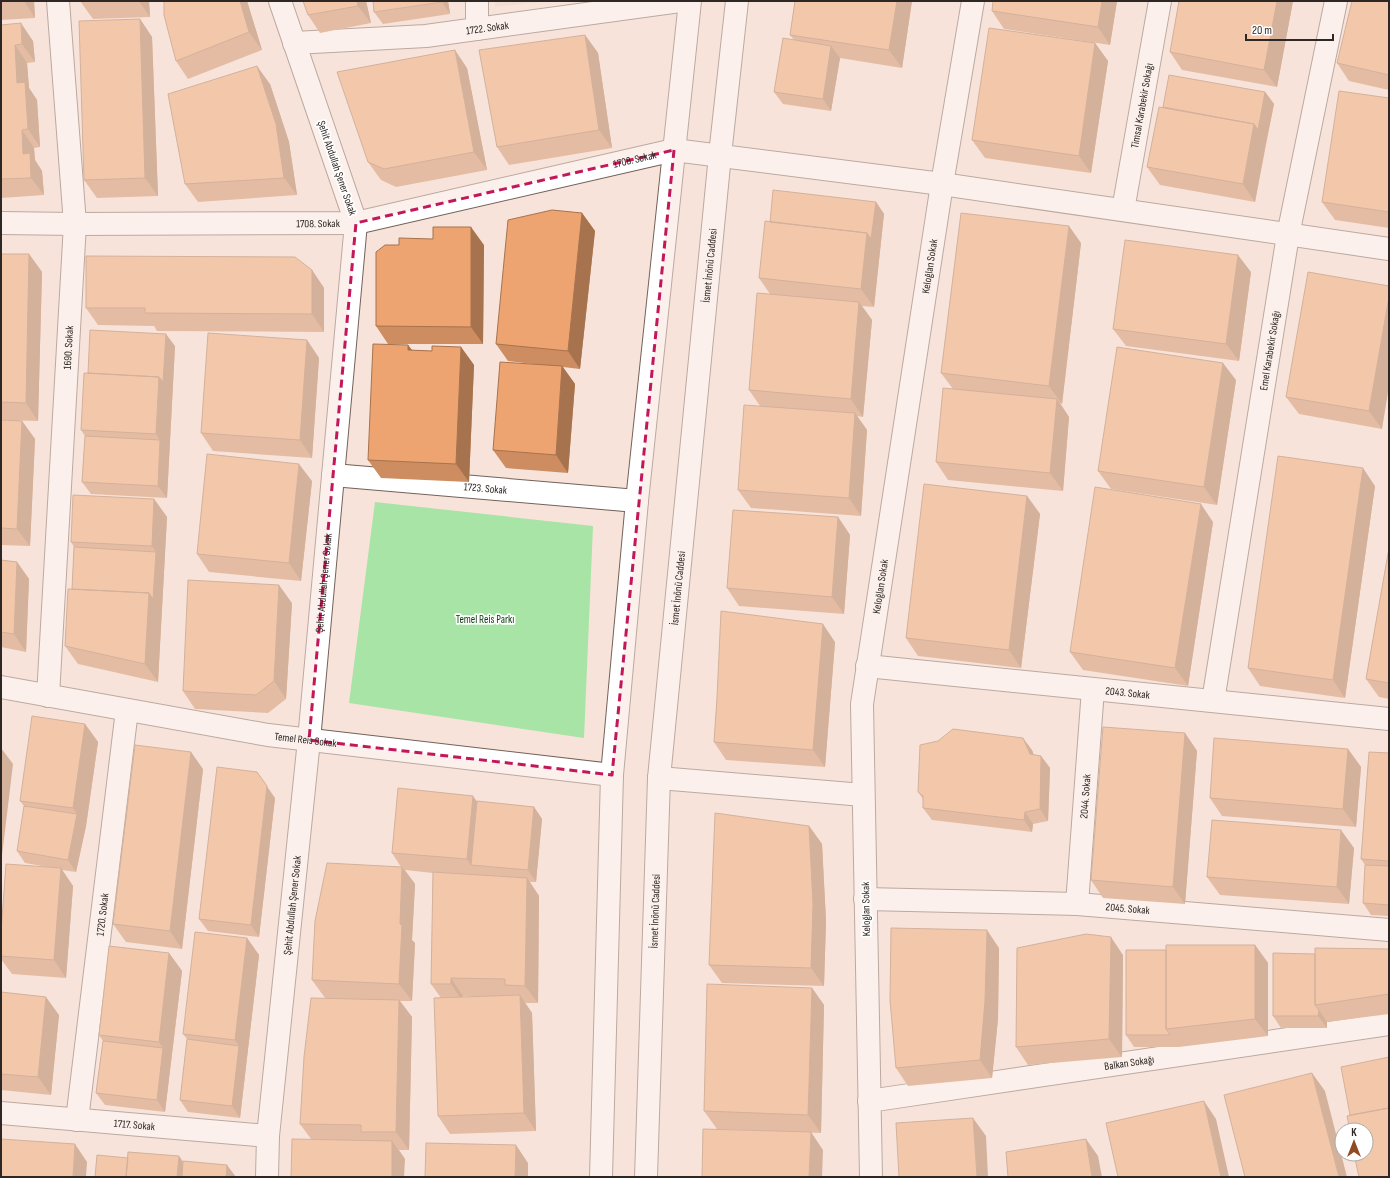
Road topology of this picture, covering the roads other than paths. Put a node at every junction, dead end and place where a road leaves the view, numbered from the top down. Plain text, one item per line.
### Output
1 (58, 1) edge
2 (280, 1) edge
3 (477, 1) edge
4 (680, 1) edge
5 (690, 1) edge
6 (737, 1) edge
7 (973, 1) edge
8 (1160, 1) edge
9 (1336, 1) edge
10 (477, 29) junction
11 (294, 43) junction
12 (674, 150) junction
13 (720, 156) junction
14 (942, 184) junction
15 (1123, 210) junction
16 (1, 223) edge
17 (356, 223) junction
18 (76, 224) junction
19 (1288, 235) junction
20 (1389, 249) edge
21 (333, 475) junction
22 (637, 501) junction
23 (867, 666) junction
24 (1, 687) edge
25 (1093, 689) junction
26 (48, 696) junction
27 (1213, 701) junction
28 (127, 710) junction
29 (1389, 720) edge
30 (310, 740) junction
31 (612, 775) junction
32 (659, 778) junction
33 (864, 795) junction
34 (865, 898) junction
35 (1076, 904) junction
36 (1389, 930) edge
37 (1389, 1024) edge
38 (869, 1101) junction
39 (1, 1113) edge
40 (77, 1120) junction
41 (268, 1136) junction
42 (267, 1177) edge
43 (601, 1177) edge
44 (646, 1177) edge
45 (871, 1177) edge

1 - 18 street, 1690. Sokak
2 - 11 street, Şehit Abdullah Şener Sokak
3 - 10 street
4 - 10 street, 1722. Sokak
5 - 12 street
6 - 13 street, İsmet İnönü Caddesi
7 - 14 street, Keloğlan Sokak
8 - 15 street, Timsal Karabekir Sokağı
9 - 19 street, Emel Karabekir Sokağı
10 - 11 street, 1722. Sokak
11 - 17 street, Şehit Abdullah Şener Sokak
12 - 13 street
12 - 17 street, 1708. Sokak
12 - 22 street
13 - 14 street
13 - 32 street, İsmet İnönü Caddesi
14 - 15 street
14 - 23 street, Keloğlan Sokak
15 - 19 street
16 - 18 street, 1708. Sokak
17 - 18 street, 1708. Sokak
17 - 21 street, Şehit Abdullah Şener Sokak
18 - 26 street, 1690. Sokak
19 - 20 street
19 - 27 street, Emel Karabekir Sokağı
21 - 22 street, 1723. Sokak
21 - 30 street, Şehit Abdullah Şener Sokak
22 - 31 street
23 - 25 street, 2043. Sokak
23 - 33 street, Keloğlan Sokak
24 - 26 street, Temel Reis Sokak
25 - 27 street, 2043. Sokak
25 - 35 street, 2044. Sokak
26 - 28 street, Temel Reis Sokak
27 - 29 street, 2043. Sokak
28 - 30 street, Temel Reis Sokak
28 - 40 street, 1720. Sokak
30 - 31 street, Temel Reis Sokak
30 - 41 street, Şehit Abdullah Şener Sokak
31 - 43 street
32 - 33 street
32 - 44 street, İsmet İnönü Caddesi
33 - 34 street, Keloğlan Sokak
34 - 35 street, 2045. Sokak
34 - 38 street, Keloğlan Sokak
35 - 36 street, 2045. Sokak
37 - 38 street, Balkan Sokağı
38 - 45 street, Keloğlan Sokak
39 - 40 street, 1717. Sokak
40 - 41 street, 1717. Sokak
41 - 42 street, Şehit Abdullah Şener Sokak

